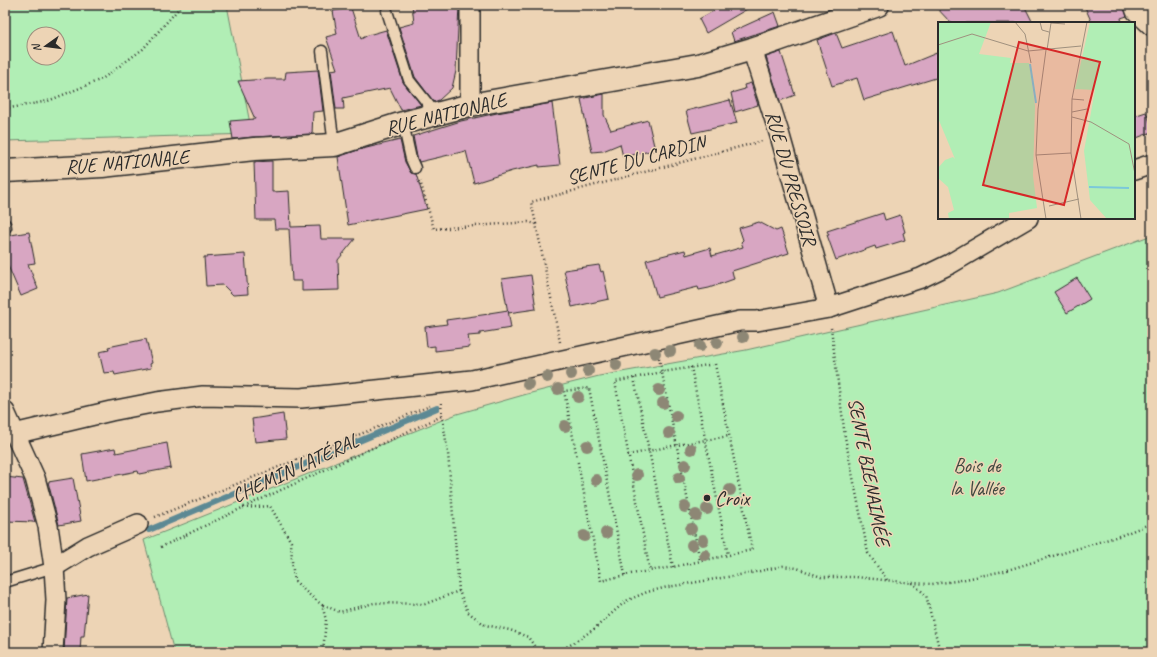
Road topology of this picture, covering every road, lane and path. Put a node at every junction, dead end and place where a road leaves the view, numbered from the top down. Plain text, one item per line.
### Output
1 (182, 5) edge
2 (470, 5) edge
3 (878, 5) edge
4 (1134, 5) edge
5 (387, 11) dead end
6 (1152, 26) edge
7 (752, 48) junction
8 (322, 51) dead end
9 (470, 105) junction
10 (5, 109) edge
11 (436, 114) junction
12 (403, 123) junction
13 (762, 141) dead end
14 (334, 145) junction
15 (1152, 164) edge
16 (415, 168) joint
17 (1135, 170) edge
18 (5, 172) edge
19 (1026, 219) edge
20 (536, 224) junction
21 (829, 308) junction
22 (557, 328) dead end
23 (656, 340) junction
24 (691, 367) junction
25 (662, 372) junction
26 (634, 378) junction
27 (442, 416) junction
28 (9, 423) edge
29 (729, 436) junction
30 (705, 440) junction
31 (677, 445) junction
32 (649, 451) junction
33 (628, 455) junction
34 (242, 508) junction
35 (1152, 523) edge
36 (138, 524) joint
37 (161, 547) dead end
38 (728, 555) junction
39 (700, 561) junction
40 (54, 567) junction
41 (673, 567) junction
42 (650, 572) junction
43 (625, 575) junction
44 (887, 580) junction
45 (5, 582) edge
46 (912, 583) junction
47 (459, 591) junction
48 (322, 605) junction
49 (54, 652) edge
50 (323, 652) edge
51 (541, 652) edge
52 (556, 652) edge
53 (940, 652) edge

1 - 10 path
2 - 9 street
3 - 7 street, RUE NATIONALE
4 - 6 street
5 - 11 lane
7 - 9 street, RUE NATIONALE
7 - 21 street, RUE DU PRESSOIR
8 - 14 lane
9 - 11 street, RUE NATIONALE
11 - 12 street, RUE NATIONALE
12 - 14 street, RUE NATIONALE
12 - 16 lane
13 - 20 path, SENTE DU CARDIN
14 - 18 street, RUE NATIONALE
15 - 17 street
16 - 20 path
19 - 21 street
20 - 22 path
21 - 23 street
21 - 44 path, SENTE BIENAIMÉE
23 - 25 path
23 - 28 street
24 - 25 path
24 - 29 path
24 - 30 path
25 - 26 path
25 - 31 path
26 - 32 path
26 - 33 path
27 - 34 path, CHEMIN LATÉRAL
27 - 36 path
27 - 47 path
28 - 40 street
29 - 30 path
29 - 38 path
30 - 31 path
30 - 38 path
31 - 32 path
31 - 39 path
32 - 33 path
32 - 41 path
33 - 42 path
34 - 37 path, CHEMIN LATÉRAL
34 - 48 path
35 - 46 path
36 - 40 street
38 - 39 path
39 - 41 path
40 - 45 lane
40 - 49 street
41 - 42 path
42 - 43 path
43 - 43 path
44 - 46 path
44 - 52 path
46 - 53 path
47 - 48 path
47 - 51 path
48 - 50 path

